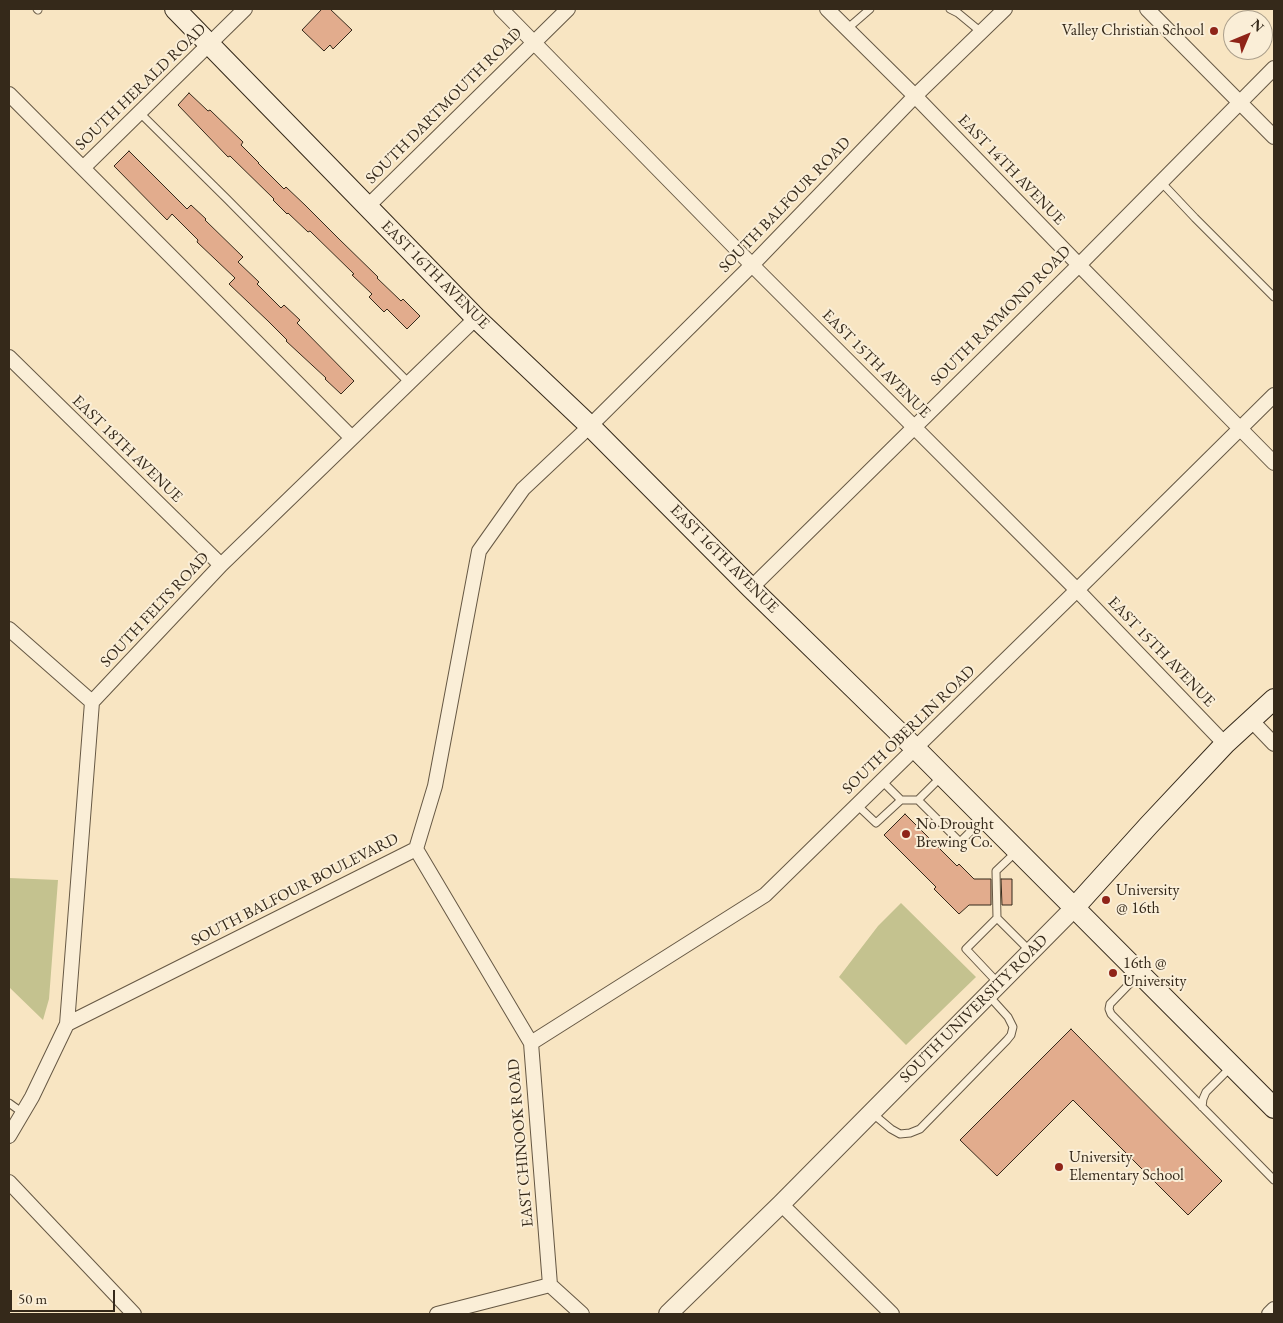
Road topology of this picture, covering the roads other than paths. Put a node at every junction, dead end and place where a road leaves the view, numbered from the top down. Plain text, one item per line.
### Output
1 (175, 9) edge
2 (245, 9) edge
3 (501, 9) edge
4 (568, 9) edge
5 (827, 9) edge
6 (870, 9) edge
7 (950, 9) edge
8 (1005, 9) edge
9 (1147, 9) edge
10 (847, 29) junction
11 (981, 32) junction
12 (534, 42) junction
13 (210, 44) junction
14 (1274, 68) edge
15 (9, 94) edge
16 (915, 96) junction
17 (1240, 102) junction
18 (140, 112) junction
19 (1274, 137) edge
20 (83, 168) junction
21 (1161, 182) junction
22 (367, 207) junction
23 (752, 264) junction
24 (1079, 265) junction
25 (1274, 297) edge
26 (476, 318) junction
27 (9, 357) edge
28 (409, 384) junction
29 (1274, 395) edge
30 (590, 426) junction
31 (914, 427) junction
32 (1240, 429) junction
33 (352, 438) junction
34 (1274, 463) edge
35 (222, 565) junction
36 (752, 588) junction
37 (1077, 590) junction
38 (10, 633) edge
39 (1274, 699) edge
40 (92, 702) junction
41 (1251, 720) junction
42 (1226, 744) junction
43 (1274, 744) edge
44 (915, 748) junction
45 (942, 776) junction
46 (882, 781) junction
47 (901, 800) junction
48 (918, 800) junction
49 (857, 804) junction
50 (984, 818) junction
51 (416, 849) junction
52 (1017, 851) junction
53 (1074, 908) junction
54 (996, 918) junction
55 (1031, 953) junction
56 (1139, 974) junction
57 (994, 990) junction
58 (67, 1024) junction
59 (531, 1043) junction
60 (1232, 1066) junction
61 (9, 1103) edge
62 (1202, 1107) junction
63 (1274, 1108) edge
64 (23, 1112) junction
65 (872, 1112) junction
66 (9, 1136) edge
67 (1274, 1180) edge
68 (9, 1182) edge
69 (781, 1204) junction
70 (550, 1285) junction
71 (1274, 1309) edge
72 (134, 1314) edge
73 (437, 1314) edge
74 (582, 1314) edge
75 (668, 1314) edge
76 (892, 1314) edge
77 (1269, 1314) edge

1 - 13 main road, EAST 16TH AVENUE
2 - 13 street, SOUTH HERALD ROAD
3 - 12 street, EAST 15TH AVENUE
4 - 12 street, SOUTH DARTMOUTH ROAD
5 - 10 street, EAST 14TH AVENUE
6 - 10 lane
7 - 11 lane
8 - 11 street, SOUTH BALFOUR ROAD
9 - 17 street
10 - 16 street, EAST 14TH AVENUE
11 - 16 street, SOUTH BALFOUR ROAD
12 - 22 street, SOUTH DARTMOUTH ROAD
12 - 23 street, EAST 15TH AVENUE
13 - 18 street, SOUTH HERALD ROAD
13 - 22 main road, EAST 16TH AVENUE
14 - 17 street, SOUTH RAYMOND ROAD
15 - 20 street
16 - 23 street, SOUTH BALFOUR ROAD
16 - 24 street, EAST 14TH AVENUE
17 - 19 street
17 - 21 street, SOUTH RAYMOND ROAD
18 - 20 street, SOUTH HERALD ROAD
18 - 28 lane
20 - 33 street
21 - 24 street, SOUTH RAYMOND ROAD
21 - 25 lane
22 - 26 main road, EAST 16TH AVENUE
23 - 30 street, SOUTH BALFOUR ROAD
23 - 31 street, EAST 15TH AVENUE
24 - 31 street, SOUTH RAYMOND ROAD
24 - 32 street, EAST 14TH AVENUE
26 - 28 street, SOUTH FELTS ROAD
26 - 30 main road, EAST 16TH AVENUE
27 - 35 street, EAST 18TH AVENUE
28 - 33 street, SOUTH FELTS ROAD
29 - 32 street, SOUTH OBERLIN ROAD
30 - 36 main road, EAST 16TH AVENUE
30 - 51 street, SOUTH BALFOUR BOULEVARD
31 - 36 street, SOUTH RAYMOND ROAD
31 - 37 street, EAST 15TH AVENUE
32 - 34 street, EAST 14TH AVENUE
32 - 37 street, SOUTH OBERLIN ROAD
33 - 35 street, SOUTH FELTS ROAD
35 - 40 street, SOUTH FELTS ROAD
36 - 44 main road, EAST 16TH AVENUE
37 - 42 street, EAST 15TH AVENUE
37 - 44 street, SOUTH OBERLIN ROAD
38 - 40 street
39 - 41 main road, SOUTH UNIVERSITY ROAD
40 - 58 street
41 - 42 main road, SOUTH UNIVERSITY ROAD
41 - 43 street
42 - 53 main road, SOUTH UNIVERSITY ROAD
44 - 45 main road, EAST 16TH AVENUE
44 - 46 street, SOUTH OBERLIN ROAD
45 - 48 lane
45 - 50 main road, EAST 16TH AVENUE
46 - 47 lane
46 - 49 street, SOUTH OBERLIN ROAD
47 - 48 lane
47 - 49 lane
48 - 50 lane
49 - 59 street, SOUTH OBERLIN ROAD
50 - 52 main road, EAST 16TH AVENUE
51 - 58 street, SOUTH BALFOUR BOULEVARD
51 - 59 street, EAST CHINOOK ROAD
52 - 53 main road, EAST 16TH AVENUE
52 - 54 lane
53 - 55 street, SOUTH UNIVERSITY ROAD
53 - 56 main road, EAST 16TH AVENUE
54 - 55 lane
54 - 57 lane
55 - 57 street, SOUTH UNIVERSITY ROAD
56 - 60 main road, EAST 16TH AVENUE
56 - 62 lane
57 - 65 street, SOUTH UNIVERSITY ROAD
57 - 65 lane
58 - 64 street
59 - 70 street, EAST CHINOOK ROAD
60 - 62 lane
60 - 63 main road, EAST 16TH AVENUE
61 - 64 lane
62 - 67 lane
64 - 66 street
65 - 69 street, SOUTH UNIVERSITY ROAD
68 - 72 street
69 - 75 street, SOUTH UNIVERSITY ROAD
69 - 76 street
70 - 73 street
70 - 74 street
71 - 77 street

